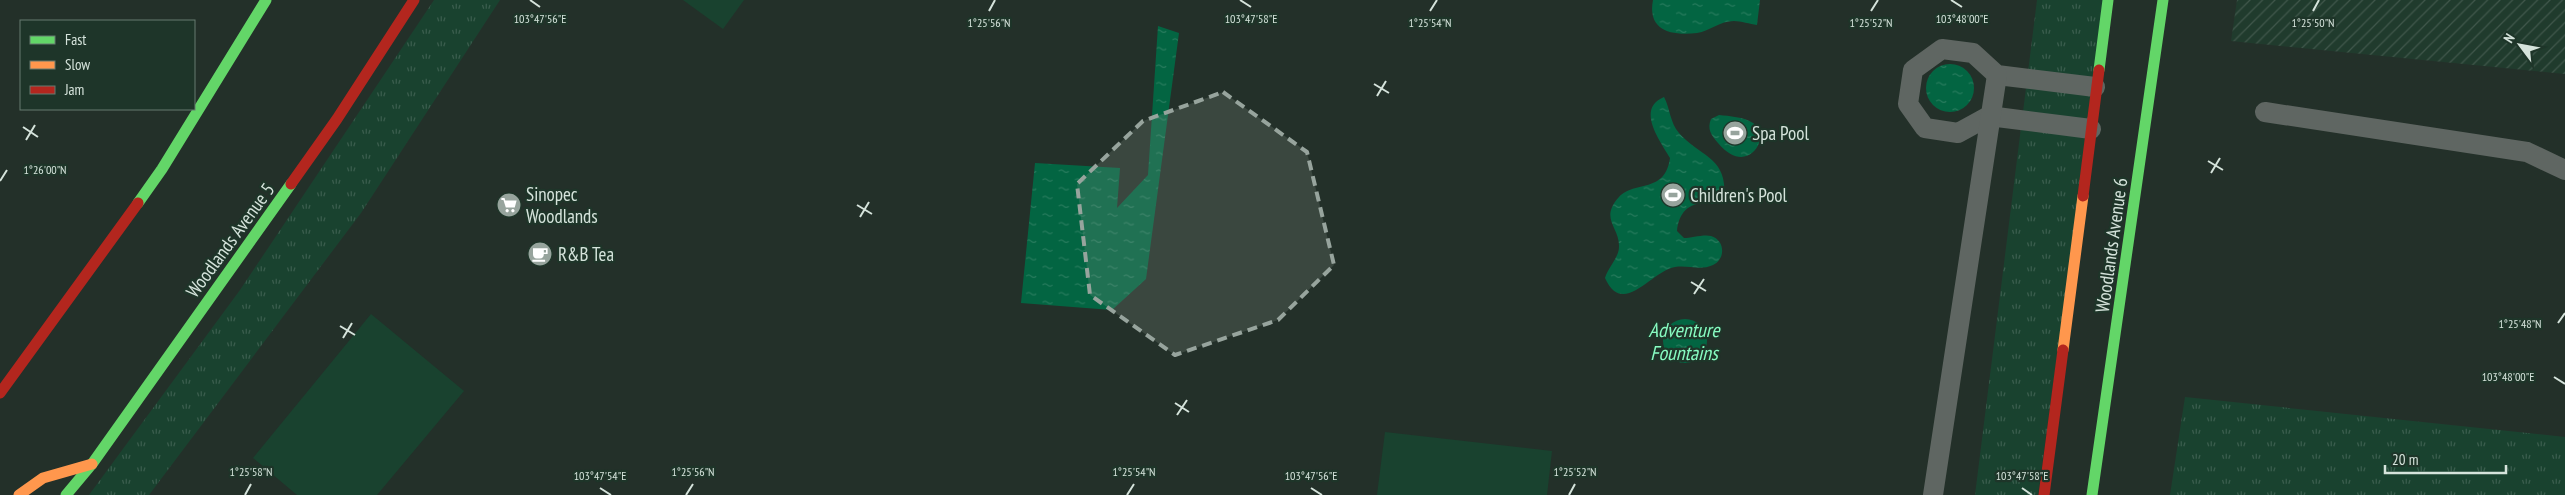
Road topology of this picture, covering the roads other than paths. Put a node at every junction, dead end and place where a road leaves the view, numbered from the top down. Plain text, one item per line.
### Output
1 (266, 0) edge
2 (414, 0) edge
3 (2108, 0) edge
4 (2163, 0) edge
5 (1996, 75) junction
6 (2095, 87) junction
7 (2265, 112) dead end
8 (1989, 116) junction
9 (2091, 129) junction
10 (2565, 170) edge
11 (0, 393) edge
12 (92, 464) junction
13 (19, 495) edge
14 (66, 495) edge
15 (1933, 495) edge
16 (2044, 495) edge
17 (2092, 495) edge

1 - 11 main road
2 - 12 main road, Woodlands Avenue 5
3 - 6 main road, Woodlands Avenue 6
4 - 17 main road, Woodlands Avenue 6
5 - 6 lane
5 - 8 lane
5 - 8 lane
6 - 9 main road, Woodlands Avenue 6
7 - 10 lane
8 - 9 lane
8 - 15 lane
9 - 16 main road, Woodlands Avenue 6
12 - 13 main road
12 - 14 main road, Woodlands Avenue 5

